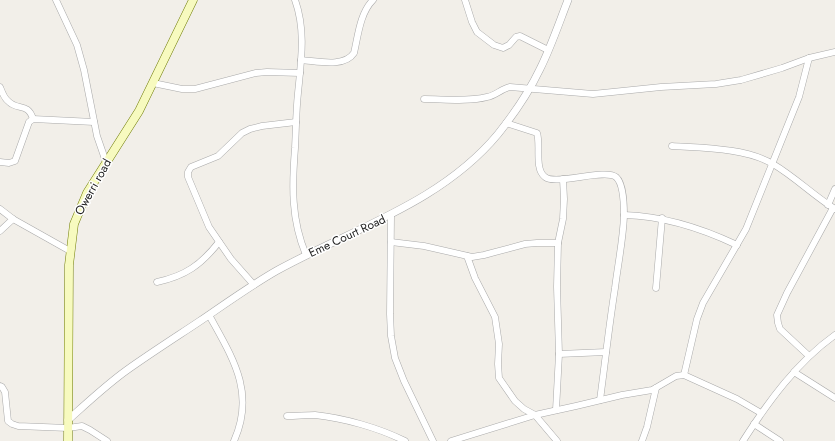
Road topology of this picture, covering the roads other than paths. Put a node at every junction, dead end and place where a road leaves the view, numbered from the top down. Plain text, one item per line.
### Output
1 (56, 0) edge
2 (193, 0) edge
3 (295, 0) edge
4 (373, 0) edge
5 (465, 0) edge
6 (568, 0) edge
7 (548, 50) junction
8 (835, 52) edge
9 (810, 58) junction
10 (301, 60) junction
11 (300, 73) junction
12 (153, 82) junction
13 (0, 87) edge
14 (529, 89) junction
15 (424, 99) dead end
16 (33, 119) junction
17 (94, 122) junction
18 (296, 122) junction
19 (506, 123) junction
20 (672, 146) dead end
21 (0, 162) edge
22 (106, 162) junction
23 (773, 164) junction
24 (563, 179) junction
25 (835, 189) edge
26 (832, 208) edge
27 (0, 209) edge
28 (624, 215) junction
29 (391, 216) junction
30 (662, 218) junction
31 (13, 219) junction
32 (0, 230) edge
33 (219, 242) junction
34 (391, 242) junction
35 (558, 243) junction
36 (737, 245) junction
37 (70, 251) junction
38 (306, 256) junction
39 (467, 256) junction
40 (157, 282) dead end
41 (254, 286) junction
42 (656, 288) dead end
43 (208, 315) junction
44 (835, 335) edge
45 (606, 352) junction
46 (559, 354) junction
47 (809, 356) junction
48 (794, 372) junction
49 (684, 375) junction
50 (0, 386) edge
51 (656, 388) junction
52 (835, 398) edge
53 (600, 400) junction
54 (556, 410) junction
55 (761, 413) junction
56 (535, 415) junction
57 (287, 416) dead end
58 (68, 424) junction
59 (754, 424) junction
60 (68, 441) edge
61 (107, 441) edge
62 (234, 441) edge
63 (405, 441) edge
64 (433, 441) edge
65 (451, 441) edge
66 (556, 441) edge
67 (642, 441) edge
68 (743, 441) edge
69 (780, 441) edge

1 - 17 street
2 - 12 main road, Owerri road
3 - 10 street
4 - 10 street
5 - 7 street
6 - 7 street, Eme Court Road
7 - 14 street, Eme Court Road
8 - 9 street
9 - 14 street
9 - 23 street
10 - 11 street
11 - 12 street
11 - 18 street
12 - 22 main road, Owerri road
13 - 16 street
14 - 15 street
14 - 19 street, Eme Court Road
16 - 17 street
16 - 21 street
17 - 22 street
18 - 33 street
18 - 38 street
19 - 24 street
19 - 29 street, Eme Court Road
20 - 23 street
22 - 37 main road, Owerri road
23 - 26 street
23 - 36 street
24 - 28 street
24 - 35 street
25 - 26 street
26 - 47 street
27 - 31 street
28 - 30 street
28 - 45 street
29 - 34 street
29 - 38 street, Eme Court Road
30 - 36 street
30 - 42 street
31 - 32 street
31 - 37 street
33 - 40 street
33 - 41 street
34 - 39 street
34 - 64 street
35 - 39 street
35 - 46 street
36 - 49 street
37 - 58 main road, Owerri road
38 - 41 street, Eme Court Road
39 - 56 street
41 - 43 street, Eme Court Road
43 - 58 street, Eme Court Road
43 - 62 street
44 - 47 street
45 - 46 street
45 - 53 street
46 - 54 street
47 - 48 street
48 - 52 street
48 - 55 street
49 - 51 street
49 - 55 street
50 - 58 street
51 - 53 street
51 - 67 street
53 - 54 street
54 - 56 street
55 - 59 street
56 - 65 street
56 - 66 street
57 - 63 street
58 - 60 main road, Owerri road
58 - 61 street
59 - 68 street
59 - 69 street

